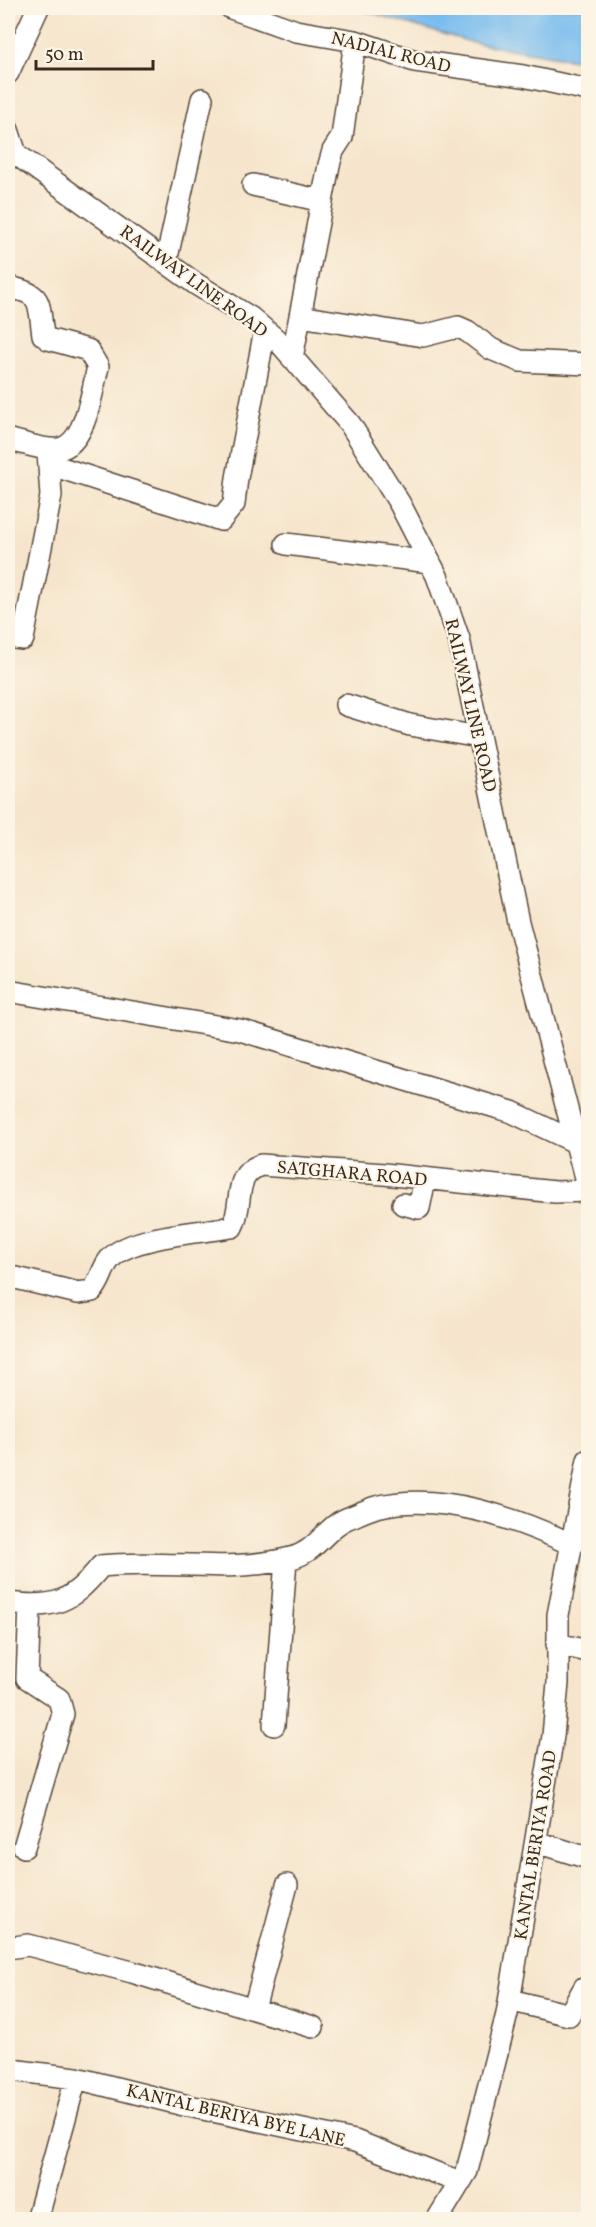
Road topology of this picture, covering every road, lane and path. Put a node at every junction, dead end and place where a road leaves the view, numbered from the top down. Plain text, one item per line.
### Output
1 (38, 8) edge
2 (231, 8) edge
3 (355, 41) junction
4 (8, 73) edge
5 (588, 90) edge
6 (202, 99) dead end
7 (8, 130) edge
8 (12, 153) edge
9 (253, 184) dead end
10 (322, 201) junction
11 (166, 262) junction
12 (8, 287) edge
13 (300, 316) junction
14 (266, 330) junction
15 (292, 358) junction
16 (588, 364) edge
17 (8, 440) edge
18 (49, 457) junction
19 (286, 544) dead end
20 (429, 562) junction
21 (8, 637) edge
22 (346, 705) dead end
23 (479, 737) junction
24 (8, 991) edge
25 (583, 1141) edge
26 (425, 1179) junction
27 (588, 1190) edge
28 (403, 1204) dead end
29 (8, 1276) edge
30 (588, 1460) edge
31 (573, 1545) junction
32 (286, 1559) junction
33 (8, 1603) edge
34 (30, 1606) junction
35 (557, 1644) junction
36 (588, 1651) edge
37 (274, 1725) dead end
38 (536, 1842) junction
39 (24, 1847) dead end
40 (588, 1858) edge
41 (287, 1885) dead end
42 (8, 1948) edge
43 (588, 1988) edge
44 (510, 2000) junction
45 (254, 2009) junction
46 (313, 2027) dead end
47 (8, 2067) edge
48 (75, 2078) junction
49 (459, 2182) junction
50 (37, 2220) edge
51 (438, 2220) edge

1 - 4 street
2 - 3 street, NADIAL ROAD
3 - 5 street, NADIAL ROAD
3 - 10 street
6 - 11 street
7 - 8 street
8 - 11 street, RAILWAY LINE ROAD
9 - 10 street
10 - 13 street
11 - 14 street, RAILWAY LINE ROAD
12 - 18 street
13 - 15 street
13 - 16 street
14 - 15 street, RAILWAY LINE ROAD
14 - 18 street
15 - 20 street, RAILWAY LINE ROAD
17 - 18 street
18 - 21 street
19 - 20 street
20 - 23 street, RAILWAY LINE ROAD
22 - 23 street
23 - 25 street, RAILWAY LINE ROAD
24 - 25 street
25 - 27 street, RAILWAY LINE ROAD
26 - 27 street, SATGHARA ROAD
26 - 28 street
26 - 29 street, SATGHARA ROAD
30 - 31 street, KANTAL BERIYA ROAD
31 - 32 street
31 - 35 street, KANTAL BERIYA ROAD
32 - 34 street
32 - 37 street
33 - 34 street
34 - 39 street
35 - 36 street
35 - 38 street, KANTAL BERIYA ROAD
38 - 40 street
38 - 44 street, KANTAL BERIYA ROAD
41 - 45 street
42 - 45 street
43 - 44 street
44 - 49 street, KANTAL BERIYA ROAD
45 - 46 street
47 - 48 street, KANTAL BERIYA BYE LANE
48 - 49 street, KANTAL BERIYA BYE LANE
48 - 50 street
49 - 51 street, KANTAL BERIYA ROAD

